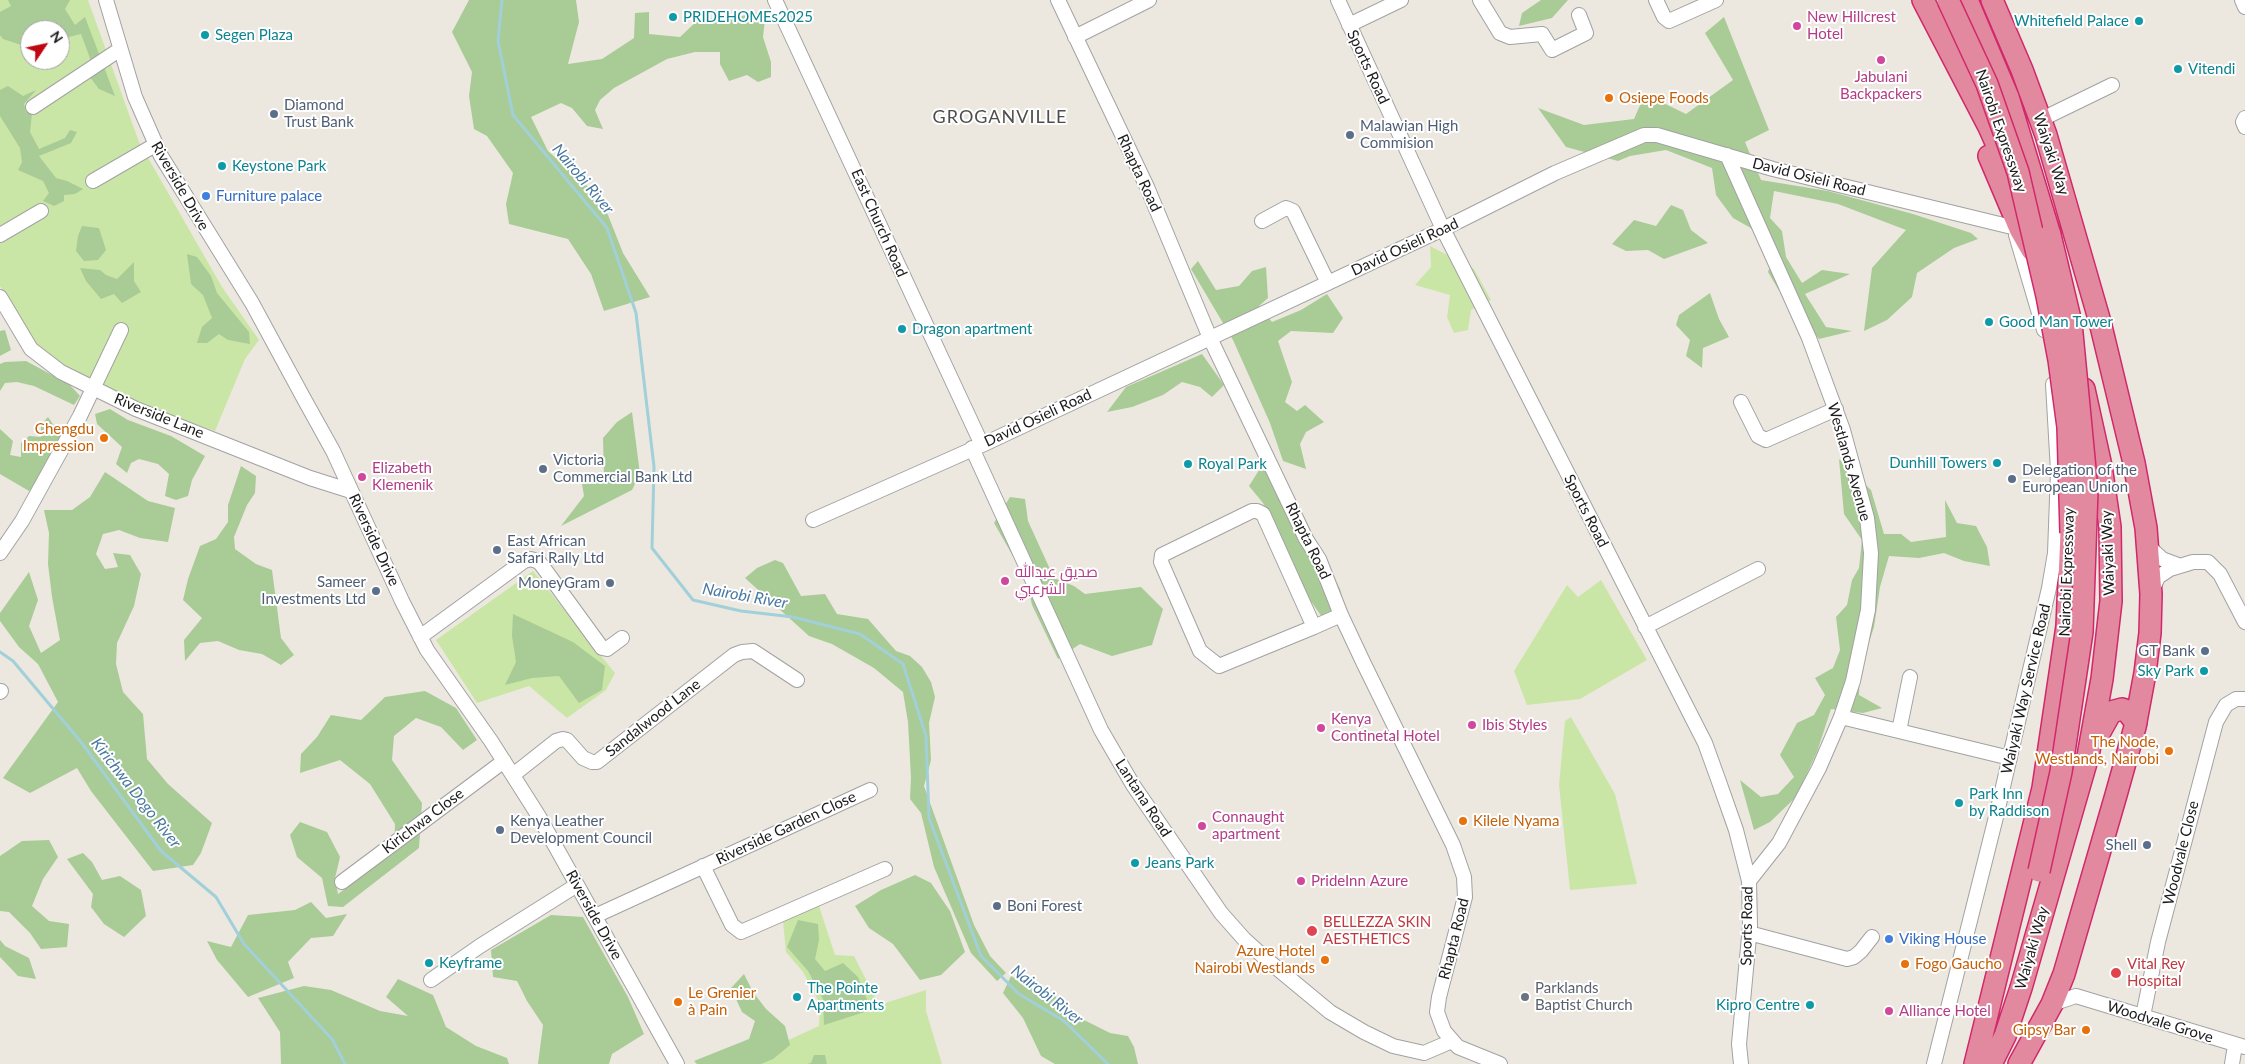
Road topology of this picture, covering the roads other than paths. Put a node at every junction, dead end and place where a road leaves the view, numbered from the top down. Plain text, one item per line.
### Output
1 (106, 0) edge
2 (775, 0) edge
3 (1058, 0) edge
4 (1149, 0) edge
5 (1338, 0) edge
6 (1401, 0) edge
7 (1480, 0) edge
8 (1656, 0) edge
9 (1716, 0) edge
10 (1910, 0) edge
11 (1923, 0) edge
12 (1948, 0) edge
13 (1967, 0) edge
14 (1992, 0) edge
15 (2242, 0) edge
16 (2245, 7) edge
17 (1579, 15) dead end
18 (1349, 25) junction
19 (1075, 38) junction
20 (120, 50) junction
21 (2112, 85) dead end
22 (33, 107) dead end
23 (2245, 118) edge
24 (2040, 120) junction
25 (2245, 127) edge
26 (155, 144) junction
27 (1726, 155) junction
28 (93, 181) dead end
29 (41, 212) dead end
30 (1262, 221) dead end
31 (2017, 228) junction
32 (1443, 229) junction
33 (0, 236) edge
34 (2046, 258) junction
35 (1328, 283) junction
36 (0, 297) edge
37 (2062, 309) junction
38 (121, 330) dead end
39 (1210, 338) junction
40 (2048, 340) junction
41 (94, 390) junction
42 (1740, 402) dead end
43 (1836, 409) junction
44 (977, 447) junction
45 (2102, 475) junction
46 (2138, 484) junction
47 (351, 491) junction
48 (813, 520) dead end
49 (2110, 527) junction
50 (2148, 538) junction
51 (0, 553) edge
52 (2178, 565) junction
53 (1758, 569) dead end
54 (2151, 594) junction
55 (1342, 616) junction
56 (2245, 622) edge
57 (1314, 627) junction
58 (1645, 627) junction
59 (420, 637) junction
60 (622, 638) dead end
61 (1910, 677) dead end
62 (798, 680) dead end
63 (2242, 696) edge
64 (1841, 718) junction
65 (2136, 722) junction
66 (1900, 731) junction
67 (2088, 756) junction
68 (2010, 758) junction
69 (504, 761) junction
70 (513, 775) junction
71 (870, 790) dead end
72 (703, 866) junction
73 (885, 869) dead end
74 (1749, 881) junction
75 (342, 882) dead end
76 (577, 884) junction
77 (596, 916) junction
78 (1749, 933) junction
79 (1872, 937) dead end
80 (2064, 974) junction
81 (431, 980) dead end
82 (2076, 996) junction
83 (2052, 1004) junction
84 (2143, 1016) junction
85 (1452, 1041) junction
86 (1739, 1044) junction
87 (2240, 1046) edge
88 (1990, 1063) edge
89 (677, 1064) edge
90 (1500, 1064) edge
91 (1731, 1064) edge
92 (1741, 1064) edge
93 (1934, 1064) edge
94 (2019, 1064) edge
95 (2232, 1064) edge

1 - 20 street, Riverside Drive
2 - 44 street, East Church Road
3 - 19 street, Rhapta Road
4 - 19 street
5 - 18 street, Sports Road
6 - 18 street
7 - 17 street
8 - 9 street
10 - 31 highway
11 - 34 highway, Waiyaki Way
12 - 88 highway, Nairobi Expressway, bridge
13 - 88 highway, Nairobi Expressway, bridge
14 - 24 highway, Waiyaki Way
15 - 16 street
18 - 32 street, Sports Road
19 - 39 street, Rhapta Road
20 - 22 street
20 - 26 street, Riverside Drive
21 - 24 street
23 - 25 street
24 - 46 highway, Waiyaki Way
26 - 28 street
26 - 47 street, Riverside Drive
27 - 31 street, David Osieli Road
27 - 32 street, David Osieli Road
27 - 43 street, Westlands Avenue
29 - 33 street
30 - 35 street
31 - 34 highway
31 - 40 street, Waiyaki Way Service Road
32 - 35 street, David Osieli Road
32 - 58 street, Sports Road
34 - 37 highway, Waiyaki Way
35 - 39 street, David Osieli Road
36 - 41 street, Riverside Lane
37 - 40 street
37 - 45 highway, Waiyaki Way
38 - 41 street
39 - 44 street, David Osieli Road
39 - 55 street, Rhapta Road
40 - 68 street, Waiyaki Way Service Road
41 - 47 street, Riverside Lane
41 - 51 street
42 - 43 street
43 - 64 street, Westlands Avenue
44 - 48 street, David Osieli Road
44 - 85 street, Lantana Road
45 - 46 highway
45 - 49 highway, Waiyaki Way
46 - 50 highway, Waiyaki Way
47 - 59 street, Riverside Drive
49 - 50 highway
49 - 67 highway, Waiyaki Way
50 - 52 street
50 - 54 highway, Waiyaki Way
52 - 54 street
52 - 56 street
53 - 58 street
54 - 65 highway, Waiyaki Way
55 - 57 street
55 - 85 street, Rhapta Road
57 - 57 street
58 - 74 street, Sports Road
59 - 60 street
59 - 69 street, Riverside Drive
61 - 66 street
62 - 70 street, Sandalwood Lane
63 - 84 street, Woodvale Close
64 - 66 street
64 - 74 street, Westlands Avenue
65 - 67 highway
65 - 80 highway, Waiyaki Way
66 - 68 street
67 - 88 highway, Waiyaki Way
68 - 93 street, Waiyaki Way Service Road
69 - 70 street, Riverside Drive
69 - 75 street, Kirichwa Close
70 - 76 street, Riverside Drive
71 - 72 street, Riverside Garden Close
72 - 73 street, Riverside Garden Close
72 - 77 street, Riverside Garden Close
74 - 78 street, Sports Road
76 - 77 street, Riverside Drive
76 - 81 street
77 - 89 street, Riverside Drive
78 - 79 street
78 - 86 street, Sports Road
80 - 82 street
80 - 83 highway, Waiyaki Way
82 - 83 street
82 - 84 street, Woodvale Grove
83 - 94 highway, Waiyaki Way
84 - 87 street, Woodvale Grove
85 - 90 street, Rhapta Road
86 - 91 street, Sports Road
86 - 92 street, Sports Road
87 - 95 street

